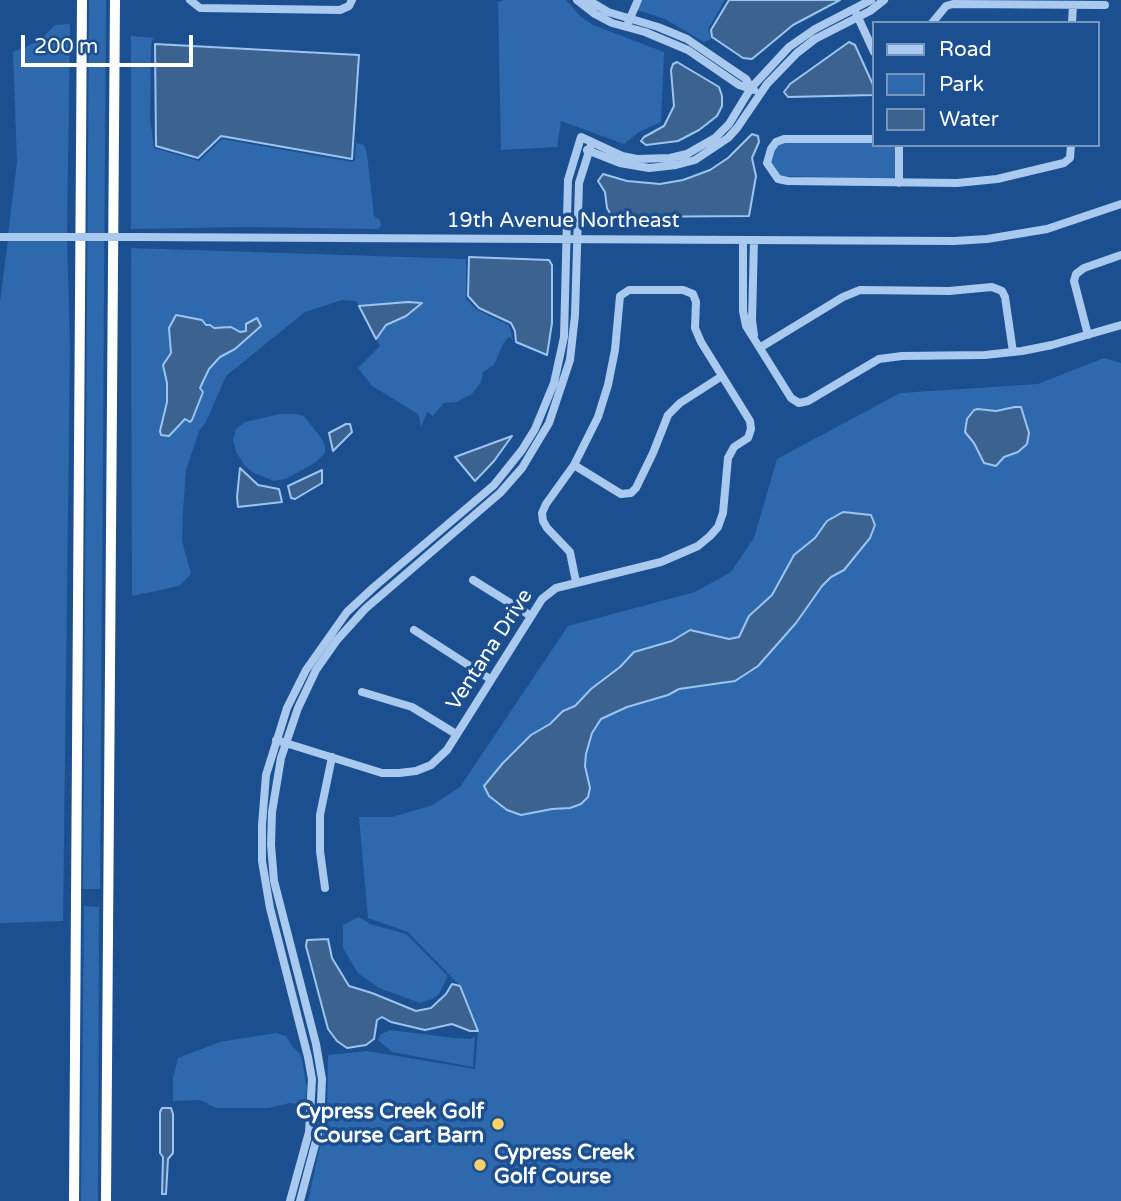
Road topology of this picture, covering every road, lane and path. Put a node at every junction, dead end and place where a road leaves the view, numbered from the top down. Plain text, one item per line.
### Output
1 (82, 0) edge
2 (115, 0) edge
3 (190, 0) edge
4 (352, 0) edge
5 (577, 0) edge
6 (588, 0) edge
7 (638, 0) edge
8 (871, 0) edge
9 (884, 0) edge
10 (992, 2) edge
11 (265, 5) edge
12 (1073, 5) junction
13 (1105, 5) dead end
14 (856, 13) junction
15 (934, 21) edge
16 (1072, 21) edge
17 (628, 22) junction
18 (872, 48) edge
19 (755, 91) junction
20 (872, 139) edge
21 (591, 147) junction
22 (900, 147) edge
23 (1072, 147) edge
24 (899, 183) junction
25 (1121, 204) edge
26 (0, 237) edge
27 (565, 239) junction
28 (576, 239) junction
29 (743, 240) junction
30 (754, 240) junction
31 (1121, 255) edge
32 (748, 278) junction
33 (1121, 325) edge
34 (1088, 335) junction
35 (761, 347) junction
36 (1013, 352) junction
37 (722, 376) junction
38 (574, 465) junction
39 (473, 580) dead end
40 (576, 582) junction
41 (531, 617) junction
42 (414, 630) dead end
43 (490, 679) junction
44 (362, 692) dead end
45 (456, 734) junction
46 (275, 740) junction
47 (285, 743) junction
48 (331, 757) junction
49 (325, 888) dead end
50 (74, 1201) edge
51 (106, 1201) edge
52 (290, 1201) edge
53 (300, 1201) edge

1 - 50 highway
2 - 51 highway
3 - 11 street
4 - 11 street
5 - 17 street
6 - 17 street
7 - 17 street
8 - 14 street
9 - 14 street
10 - 12 street
10 - 15 street
12 - 13 street
12 - 16 street
14 - 18 street
14 - 19 street
17 - 19 street
17 - 19 street
19 - 21 street
20 - 24 street
21 - 27 street
21 - 28 street
22 - 24 street
23 - 24 street
25 - 30 street, 19th Avenue Northeast
26 - 27 street, 19th Avenue Northeast, bridge
27 - 28 street, 19th Avenue Northeast
27 - 46 street
28 - 29 street, 19th Avenue Northeast
28 - 47 street
29 - 30 street, 19th Avenue Northeast
29 - 32 street
30 - 32 street
31 - 34 street
32 - 35 street
33 - 34 street
34 - 36 street
35 - 36 street
35 - 36 street
37 - 38 street
37 - 38 street
37 - 40 street, Ventana Drive
38 - 40 street
39 - 41 street
40 - 41 street, Ventana Drive
41 - 43 street, Ventana Drive
42 - 43 street
43 - 45 street, Ventana Drive
44 - 45 street
45 - 48 street, Ventana Drive
46 - 47 street, Ventana Drive
46 - 52 street
47 - 48 street, Ventana Drive
47 - 53 street
48 - 49 street

